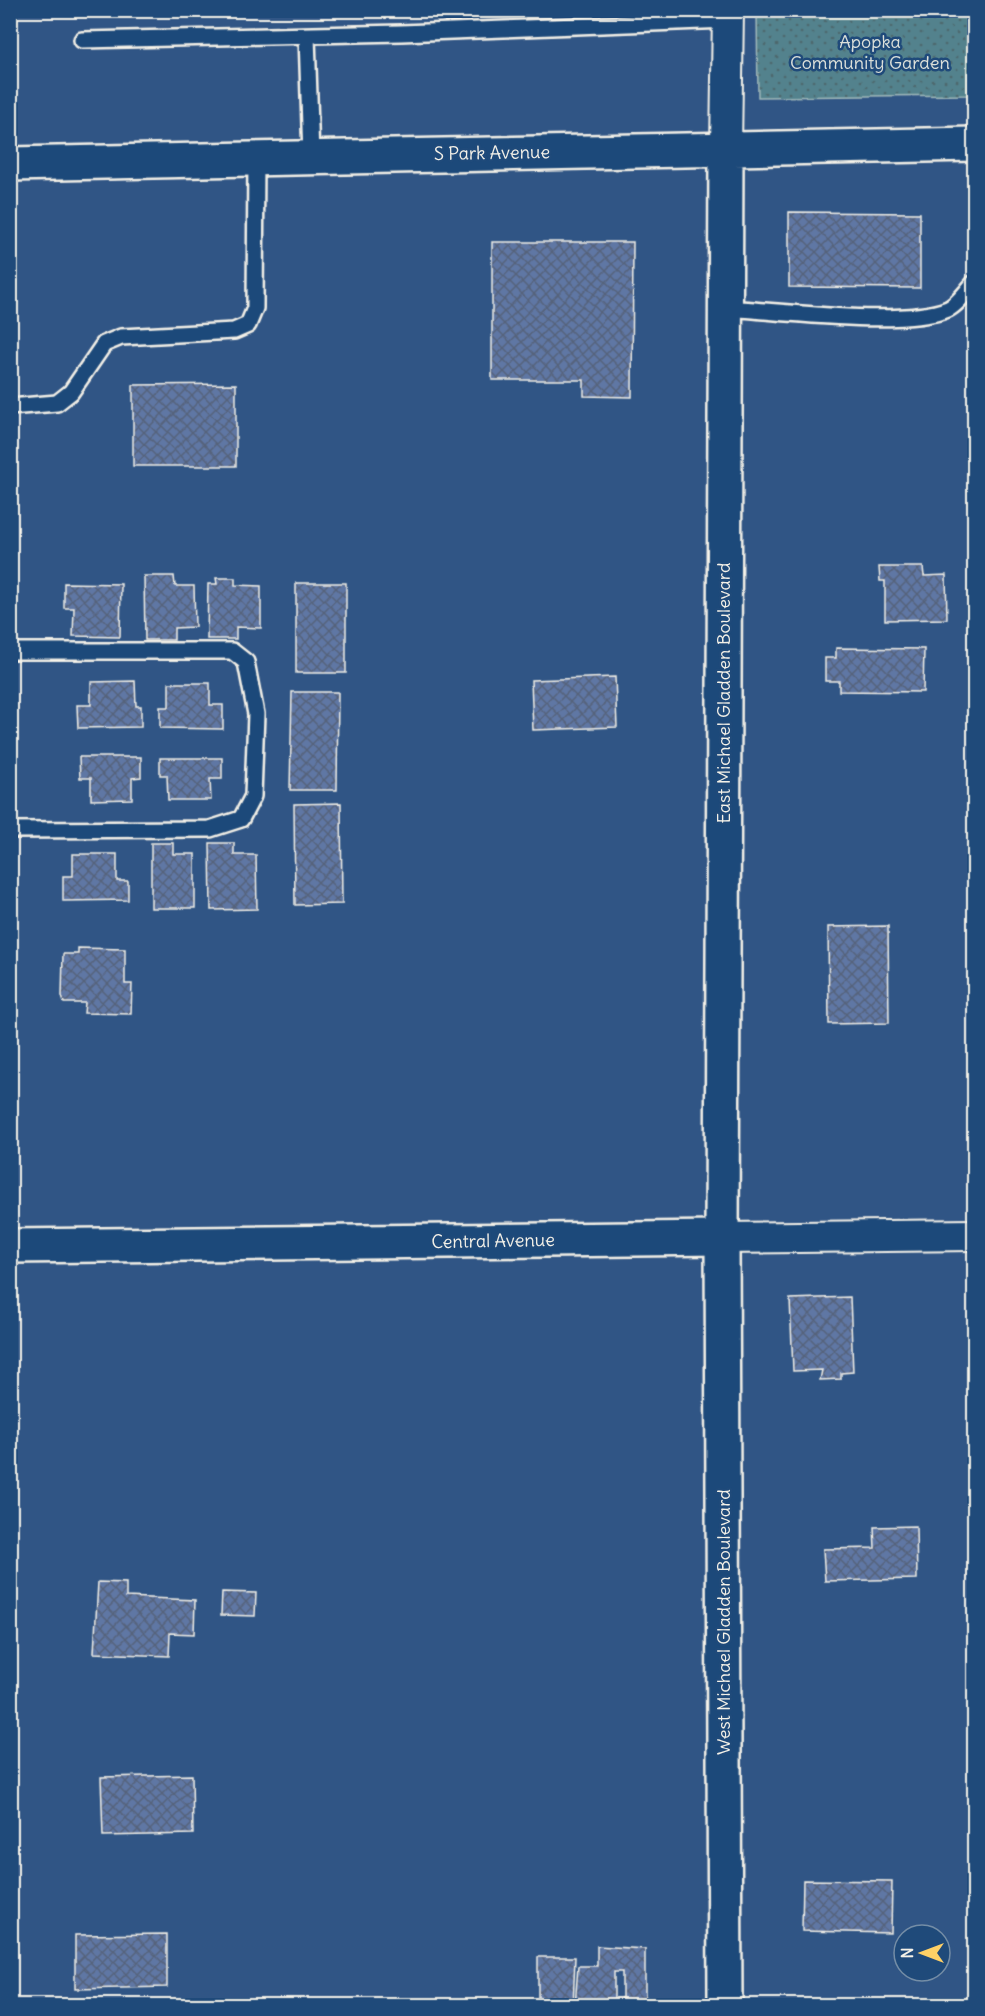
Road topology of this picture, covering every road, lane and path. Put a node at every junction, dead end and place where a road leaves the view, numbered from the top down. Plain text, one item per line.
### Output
1 (728, 15) edge
2 (307, 36) junction
3 (82, 40) dead end
4 (975, 144) edge
5 (726, 148) junction
6 (311, 157) junction
7 (256, 158) junction
8 (10, 164) edge
9 (975, 283) edge
10 (726, 308) junction
11 (10, 407) edge
12 (10, 651) edge
13 (10, 830) edge
14 (975, 1235) edge
15 (722, 1238) junction
16 (10, 1246) edge
17 (725, 2006) edge

1 - 2 lane
1 - 5 street
2 - 3 lane
2 - 6 lane
4 - 5 main road, S Park Avenue
5 - 6 main road, S Park Avenue
5 - 10 main road, East Michael Gladden Boulevard
6 - 7 main road, S Park Avenue
7 - 8 main road, S Park Avenue
7 - 11 lane
9 - 10 lane
10 - 15 main road, East Michael Gladden Boulevard
12 - 13 lane
14 - 15 street, Central Avenue
15 - 16 main road, Central Avenue
15 - 17 main road, West Michael Gladden Boulevard

